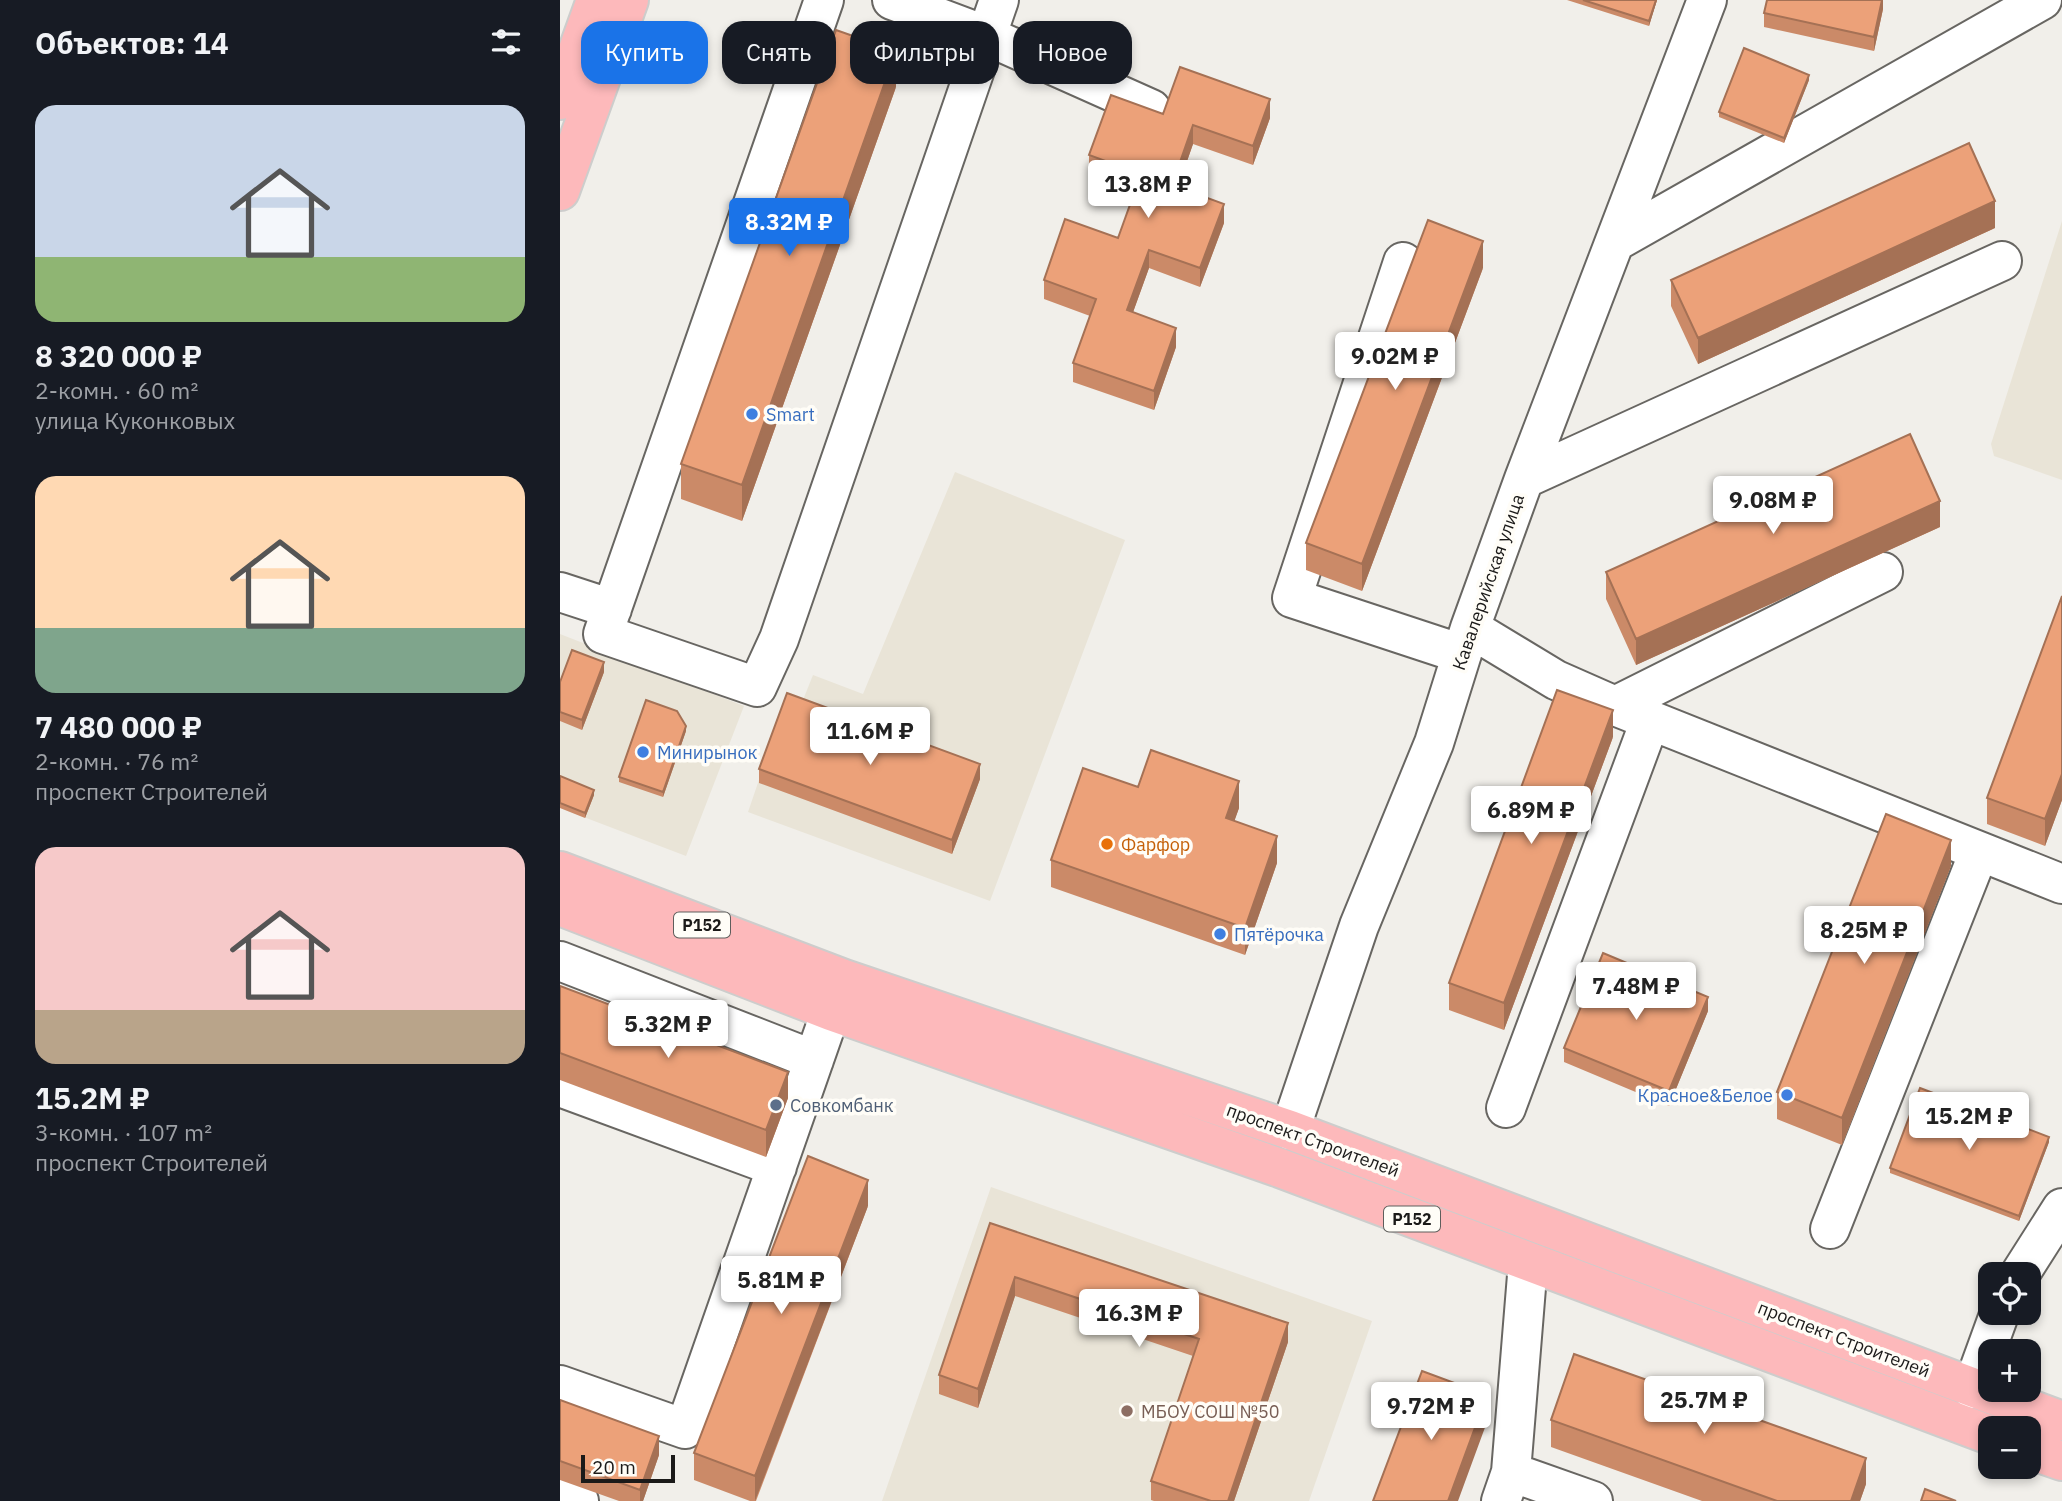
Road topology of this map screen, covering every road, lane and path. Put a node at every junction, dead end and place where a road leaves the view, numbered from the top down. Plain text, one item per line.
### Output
1 (596, 0) edge
2 (629, 0) edge
3 (824, 0) edge
4 (892, 0) edge
5 (999, 0) edge
6 (1707, 0) edge
7 (2042, 0) edge
8 (946, 21) edge
9 (991, 21) edge
10 (999, 42) edge
11 (969, 84) edge
12 (560, 100) edge
13 (1151, 109) edge
14 (560, 191) edge
15 (1615, 242) junction
16 (2002, 261) dead end
17 (1403, 262) dead end
18 (1524, 479) junction
19 (1883, 572) dead end
20 (560, 593) edge
21 (612, 609) junction
22 (1466, 641) junction
23 (1615, 706) junction
24 (1650, 721) junction
25 (1979, 852) junction
26 (560, 870) edge
27 (2059, 874) edge
28 (560, 906) edge
29 (560, 961) edge
30 (831, 1011) junction
31 (814, 1060) junction
32 (560, 1087) edge
33 (1506, 1108) dead end
34 (1290, 1130) junction
35 (777, 1167) junction
36 (1280, 1168) junction
37 (2062, 1208) edge
38 (1544, 1224) junction
39 (1830, 1229) dead end
40 (2028, 1262) edge
41 (1528, 1263) junction
42 (1995, 1325) edge
43 (560, 1385) edge
44 (1972, 1389) junction
45 (2062, 1421) edge
46 (1978, 1431) edge
47 (2041, 1454) edge
48 (2062, 1461) edge
49 (1506, 1486) edge
50 (560, 1494) edge
51 (579, 1501) edge
52 (1593, 1501) edge

1 - 12 main road
2 - 14 main road
3 - 21 street
4 - 8 street
5 - 9 street
6 - 15 street, Кавалерийская улица
7 - 15 street
10 - 13 street
11 - 21 street
15 - 18 street, Кавалерийская улица
16 - 18 street
17 - 22 street
18 - 22 street, Кавалерийская улица
19 - 23 street
20 - 21 street
22 - 23 street
22 - 34 street, Кавалерийская улица
23 - 24 street
24 - 25 street
24 - 33 street
25 - 27 street
25 - 39 street
26 - 34 main road, проспект Строителей / Р152
28 - 30 main road, Р152
29 - 31 street
30 - 31 street
30 - 36 main road, Р152
31 - 35 street
32 - 35 street
34 - 36 main road, Кавалерийская улица
34 - 38 main road, проспект Строителей / Р152
35 - 43 street
36 - 41 main road, Р152
37 - 40 street
38 - 41 main road
38 - 44 main road, проспект Строителей / Р152
41 - 46 main road, Р152
41 - 49 street
42 - 44 street
44 - 45 main road, проспект Строителей / Р152
47 - 48 main road
49 - 52 street
50 - 51 street

